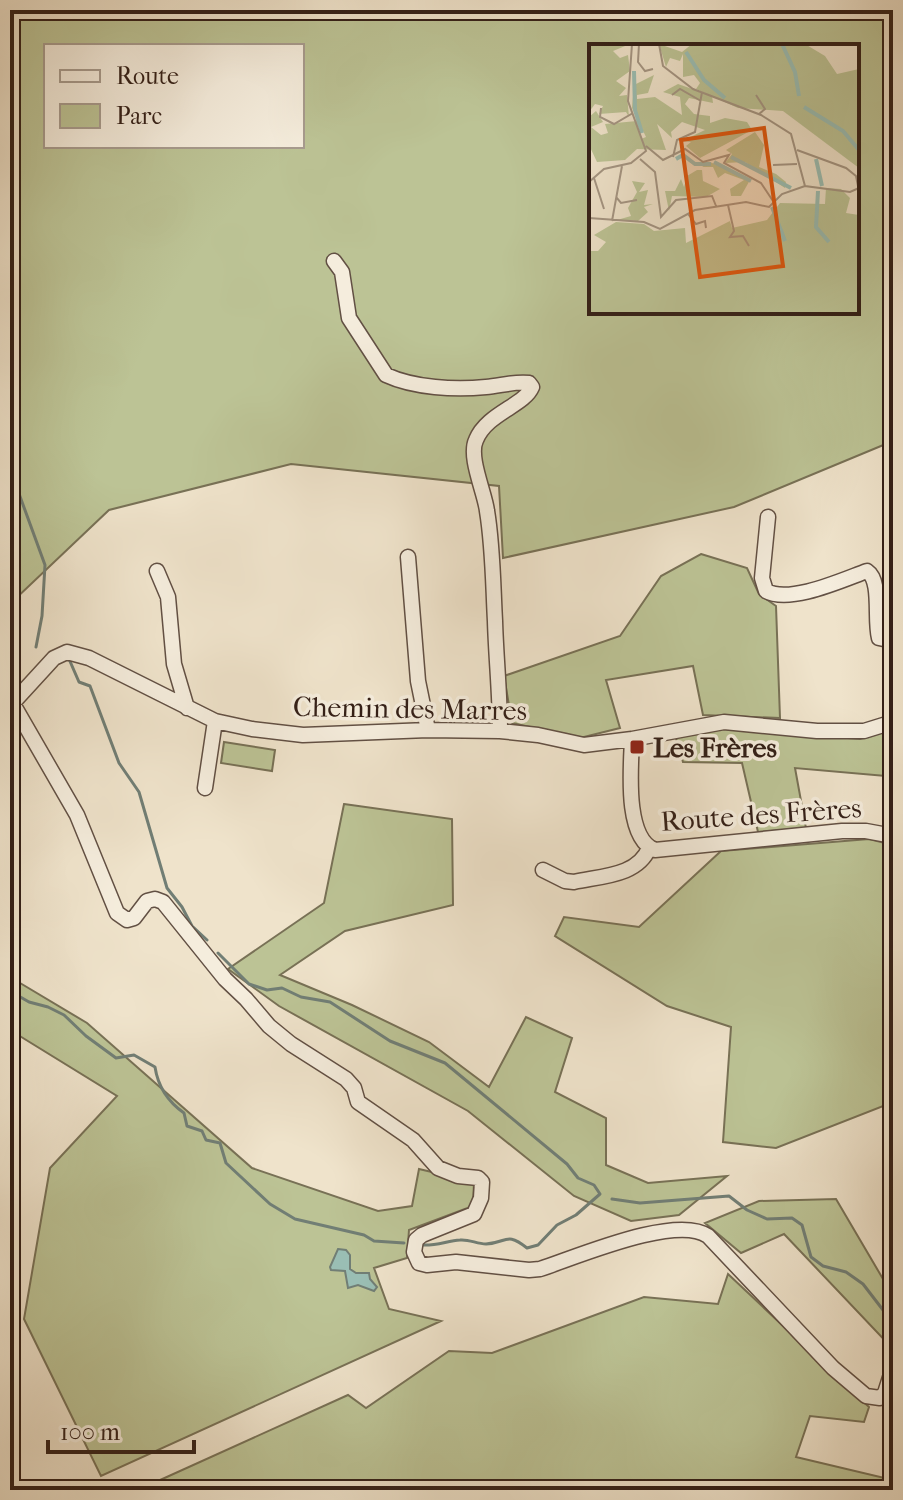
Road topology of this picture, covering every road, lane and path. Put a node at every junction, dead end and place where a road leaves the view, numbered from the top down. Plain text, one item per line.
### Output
1 (334, 261) dead end
2 (768, 517) dead end
3 (408, 557) dead end
4 (157, 571) dead end
5 (893, 641) edge
6 (12, 705) edge
7 (187, 708) junction
8 (215, 721) junction
9 (893, 722) edge
10 (428, 730) junction
11 (500, 731) junction
12 (632, 739) junction
13 (205, 788) dead end
14 (893, 836) edge
15 (649, 848) junction
16 (543, 870) dead end
17 (893, 1368) edge

1 - 11 street
2 - 5 street
3 - 10 street
4 - 7 street
6 - 7 street, Chemin des Marres
6 - 17 street
7 - 8 street, Chemin des Marres
8 - 10 street, Chemin des Marres
8 - 13 street
9 - 12 street, Chemin des Marres
10 - 11 street, Chemin des Marres
11 - 12 street, Chemin des Marres
12 - 15 street, Route des Frères
14 - 15 street, Route des Frères
15 - 16 street

